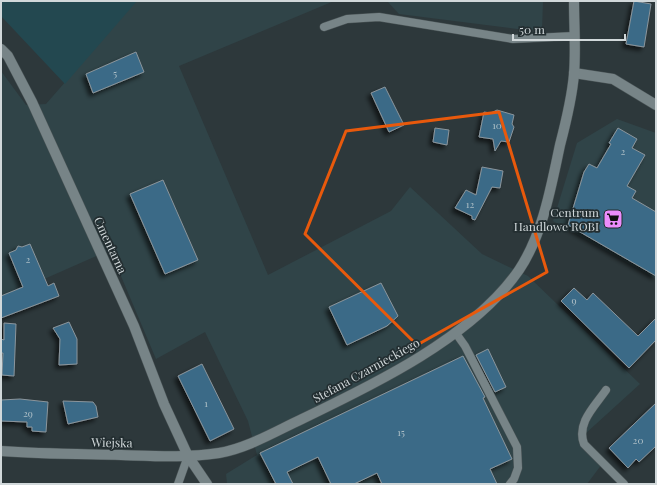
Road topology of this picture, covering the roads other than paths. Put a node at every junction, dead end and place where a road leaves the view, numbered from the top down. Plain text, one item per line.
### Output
1 (574, 1) edge
2 (324, 27) dead end
3 (574, 36) junction
4 (1, 49) edge
5 (574, 73) junction
6 (656, 105) edge
7 (455, 332) junction
8 (606, 390) dead end
9 (1, 451) edge
10 (188, 456) junction
11 (178, 484) edge
12 (207, 484) edge
13 (510, 484) edge
14 (624, 484) edge

1 - 3 street, Stefana Czarnieckiego
2 - 3 lane
3 - 5 street, Stefana Czarnieckiego
4 - 10 street, Cmentarna
5 - 6 street
5 - 7 street, Stefana Czarnieckiego
7 - 10 street, Stefana Czarnieckiego
7 - 13 lane
8 - 14 lane
9 - 10 street, Wiejska
10 - 11 lane
10 - 12 street

